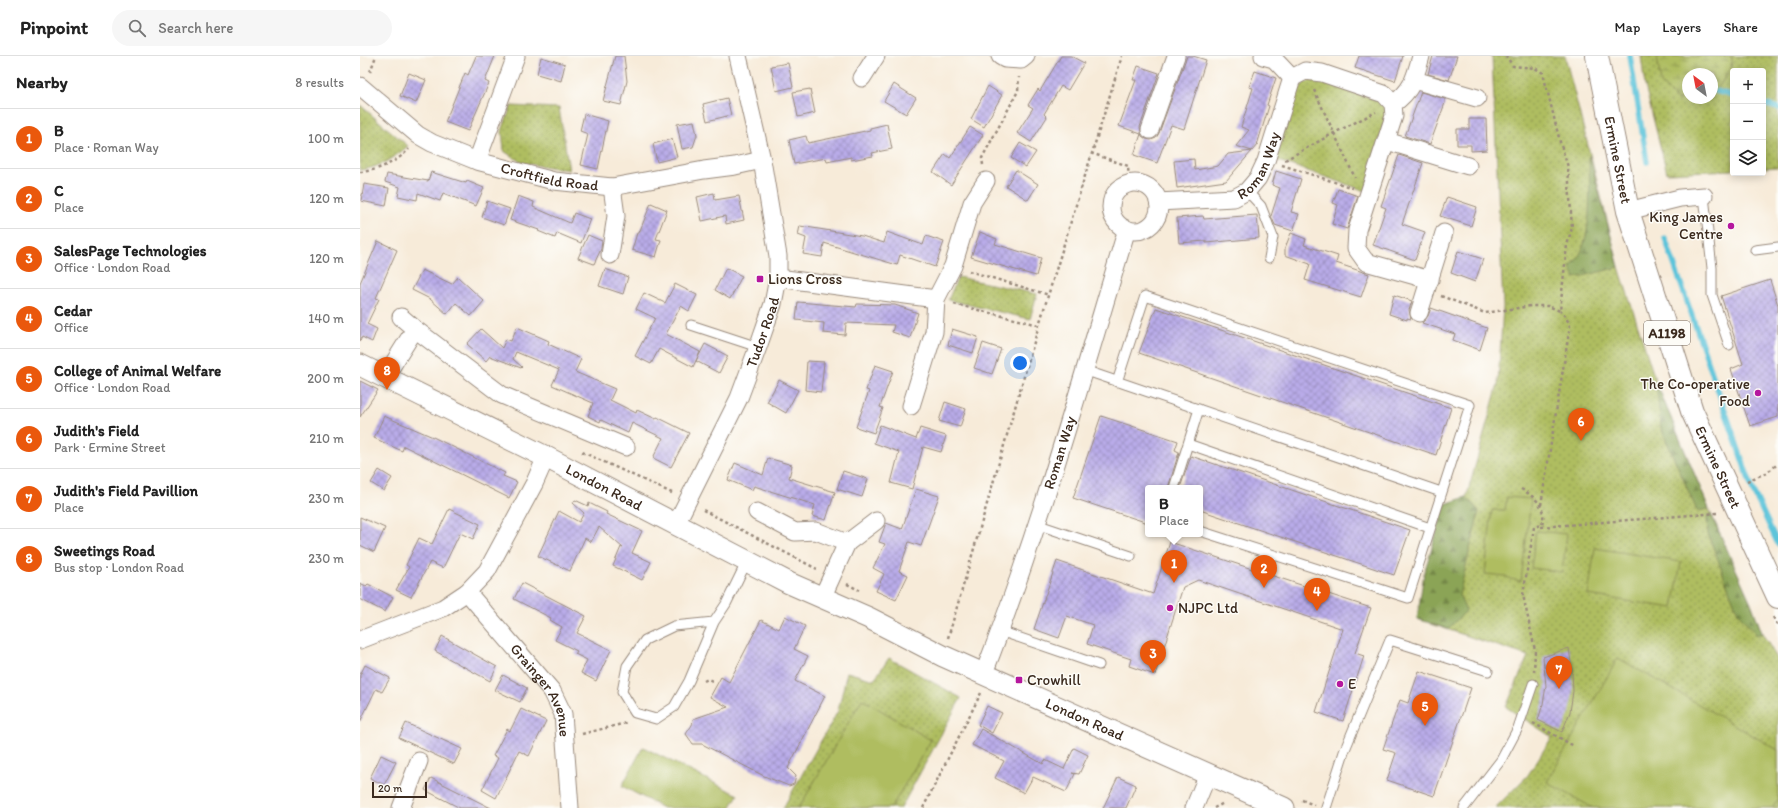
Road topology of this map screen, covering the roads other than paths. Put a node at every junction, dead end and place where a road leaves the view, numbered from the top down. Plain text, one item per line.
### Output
1 (516, 56) edge
2 (738, 56) edge
3 (876, 56) edge
4 (1000, 56) edge
5 (1176, 56) edge
6 (1263, 56) edge
7 (1422, 56) edge
8 (1597, 56) edge
9 (1023, 58) edge
10 (1298, 74) junction
11 (862, 78) dead end
12 (1414, 80) junction
13 (360, 86) edge
14 (1477, 98) dead end
15 (1393, 104) junction
16 (1150, 130) dead end
17 (1386, 141) junction
18 (762, 160) junction
19 (477, 161) junction
20 (1468, 166) dead end
21 (986, 182) road end
22 (612, 187) junction
23 (1247, 191) junction
24 (1704, 196) joint
25 (1158, 202) junction
26 (1628, 211) junction
27 (1127, 229) junction
28 (1444, 233) dead end
29 (1778, 247) edge
30 (1755, 250) dead end
31 (610, 255) dead end
32 (1268, 258) dead end
33 (778, 278) junction
34 (1430, 280) junction
35 (936, 299) junction
36 (1420, 313) dead end
37 (401, 317) dead end
38 (691, 325) dead end
39 (415, 329) junction
40 (1729, 345) dead end
41 (758, 347) junction
42 (360, 365) edge
43 (1084, 370) junction
44 (386, 377) junction
45 (1117, 382) junction
46 (911, 406) dead end
47 (1199, 409) junction
48 (1188, 444) junction
49 (626, 447) dead end
50 (546, 457) junction
51 (1175, 485) edge
52 (1441, 492) junction
53 (757, 512) dead end
54 (876, 521) dead end
55 (676, 524) junction
56 (1036, 524) junction
57 (1430, 528) junction
58 (1203, 532) edge
59 (847, 543) junction
60 (1131, 556) dead end
61 (747, 561) junction
62 (467, 592) junction
63 (1778, 597) edge
64 (822, 598) junction
65 (714, 622) junction
66 (1000, 631) junction
67 (360, 640) edge
68 (1099, 665) dead end
69 (1488, 671) dead end
70 (983, 682) junction
71 (1533, 684) road end
72 (419, 761) dead end
73 (1208, 774) junction
74 (401, 808) edge
75 (570, 808) edge
76 (1194, 808) edge
77 (1284, 808) edge
78 (1326, 808) edge
79 (1464, 808) edge

1 - 19 street
2 - 18 street, Tudor Road
3 - 11 street
4 - 9 street
5 - 16 street
6 - 10 street
7 - 12 street
8 - 26 main road, Ermine Street / A1198
10 - 15 street
10 - 23 street, Roman Way
12 - 14 street
12 - 15 street
13 - 19 street, Croftfield Road
15 - 17 street
17 - 20 street
17 - 34 street
18 - 22 street, Croftfield Road
18 - 33 street, Tudor Road
19 - 22 street, Croftfield Road
21 - 35 street
22 - 31 street
23 - 25 street, Roman Way
23 - 32 lane
24 - 26 street
24 - 40 lane
25 - 27 street
25 - 27 street
26 - 63 main road, Ermine Street / A1198
27 - 43 street, Roman Way
28 - 34 street
29 - 30 lane
33 - 35 street
33 - 41 street, Tudor Road
34 - 36 street
35 - 46 street
37 - 39 street
38 - 41 lane
39 - 44 street
39 - 49 street
41 - 55 street, Tudor Road
42 - 44 street, London Road
43 - 45 lane
43 - 56 street, Roman Way
44 - 50 street, London Road
45 - 47 lane
45 - 52 lane
47 - 48 lane
47 - 52 lane
48 - 51 lane
48 - 57 lane
50 - 55 street, London Road
50 - 62 street
52 - 57 lane
53 - 59 street
54 - 59 street
55 - 61 street, London Road
56 - 60 lane
56 - 66 street, Roman Way
57 - 58 lane
59 - 64 street
61 - 64 street, London Road
61 - 65 lane
62 - 67 street
62 - 75 street, Grainger Avenue
64 - 70 street, London Road
65 - 65 lane
66 - 68 lane
66 - 70 street, Roman Way
69 - 78 lane
70 - 73 street, London Road
71 - 79 lane
72 - 74 street
73 - 76 street
73 - 77 street, London Road

